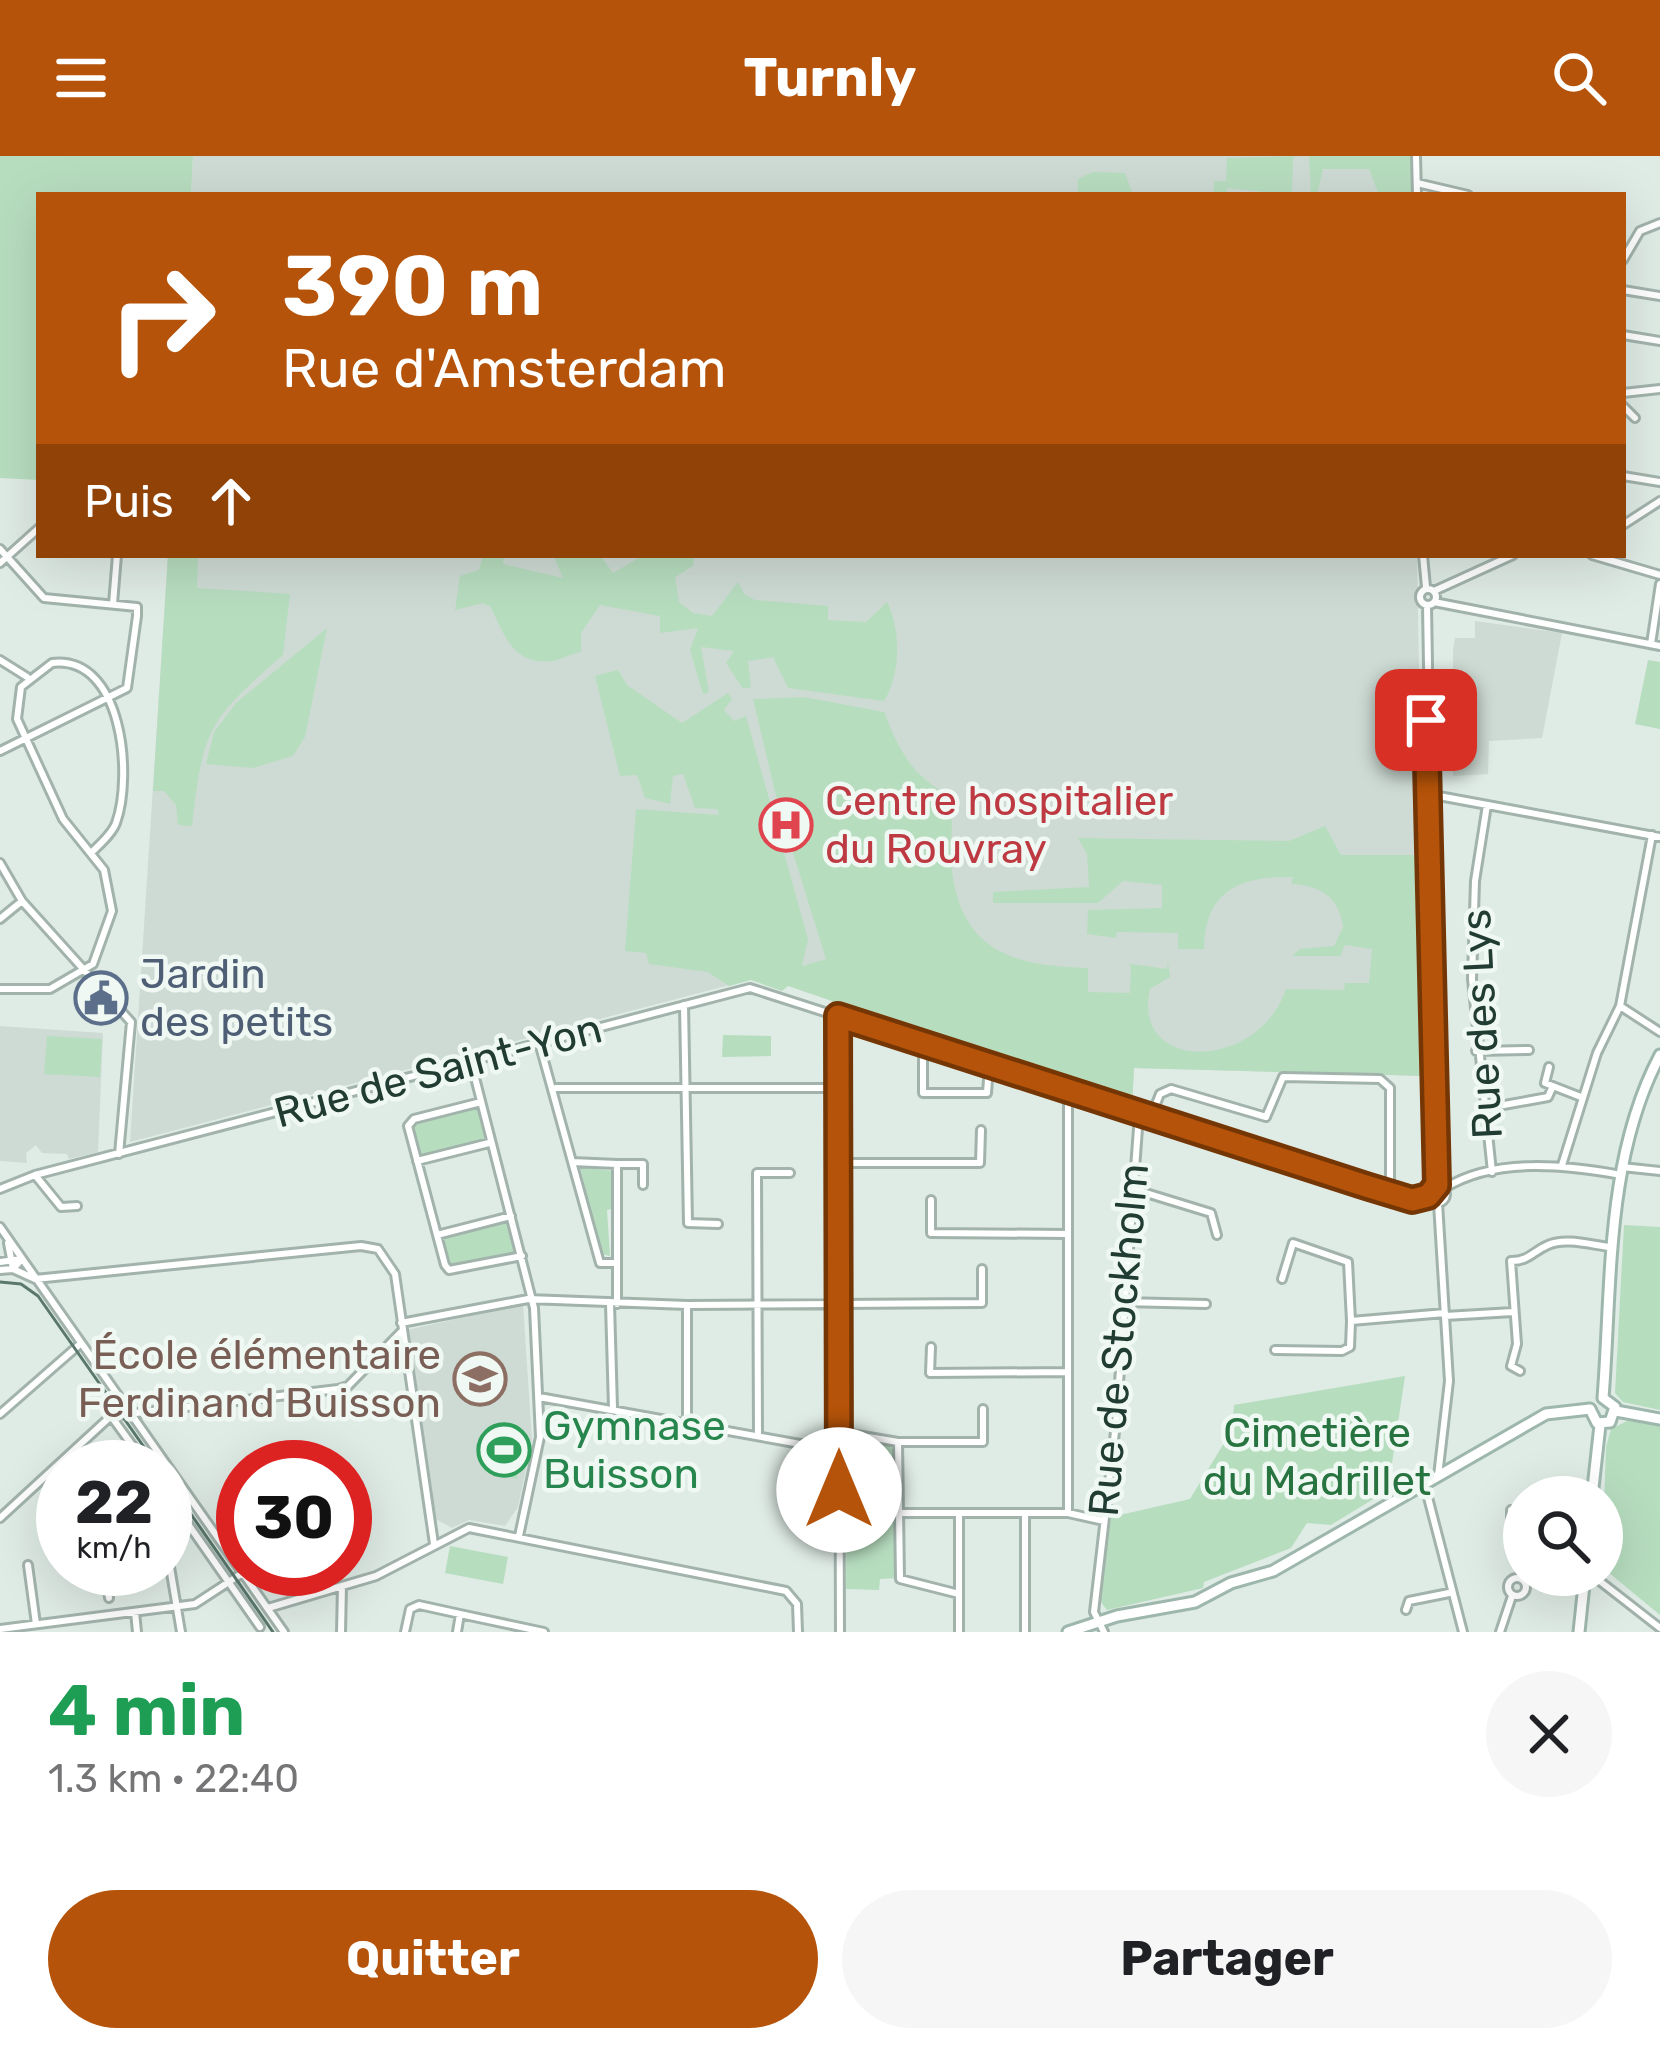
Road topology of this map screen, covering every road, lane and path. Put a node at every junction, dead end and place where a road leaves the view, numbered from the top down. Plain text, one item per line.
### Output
1 (1416, 156) edge
2 (1417, 183) junction
3 (1417, 192) edge
4 (1455, 192) edge
5 (1660, 224) edge
6 (1626, 255) edge
7 (1626, 290) edge
8 (1660, 296) edge
9 (1626, 335) edge
10 (1660, 341) edge
11 (1660, 389) edge
12 (1626, 393) edge
13 (1626, 409) edge
14 (1635, 418) dead end
15 (1626, 476) edge
16 (1660, 482) edge
17 (1660, 501) edge
18 (1626, 523) edge
19 (36, 531) edge
20 (0, 549) edge
21 (117, 558) edge
22 (1424, 558) edge
23 (1503, 558) edge
24 (1600, 558) edge
25 (4, 560) edge
26 (1660, 580) edge
27 (1430, 589) junction
28 (113, 604) junction
29 (1431, 604) junction
30 (1656, 645) edge
31 (0, 660) edge
32 (27, 677) junction
33 (108, 700) junction
34 (25, 740) junction
35 (0, 751) edge
36 (1427, 794) junction
37 (1487, 805) junction
38 (1656, 836) edge
39 (92, 852) junction
40 (0, 862) edge
41 (22, 901) junction
42 (0, 920) edge
43 (85, 966) junction
44 (0, 989) edge
45 (684, 1005) junction
46 (1621, 1006) junction
47 (838, 1016) junction
48 (1660, 1032) edge
49 (923, 1044) junction
50 (540, 1046) junction
51 (1529, 1050) dead end
52 (1476, 1052) junction
53 (1660, 1054) edge
54 (471, 1062) junction
55 (989, 1066) junction
56 (1549, 1067) dead end
57 (1553, 1086) junction
58 (556, 1088) junction
59 (839, 1088) junction
60 (686, 1089) junction
61 (1068, 1092) junction
62 (1581, 1096) junction
63 (481, 1102) junction
64 (1482, 1108) junction
65 (1139, 1115) junction
66 (1150, 1119) junction
67 (981, 1130) dead end
68 (491, 1142) junction
69 (119, 1154) junction
70 (417, 1161) junction
71 (572, 1162) junction
72 (839, 1163) junction
73 (617, 1164) junction
74 (1562, 1165) junction
75 (1622, 1171) junction
76 (1660, 1171) edge
77 (1492, 1172) junction
78 (790, 1173) dead end
79 (35, 1175) junction
80 (0, 1185) edge
81 (644, 1185) dead end
82 (1441, 1186) junction
83 (1133, 1189) junction
84 (1390, 1193) junction
85 (1428, 1196) junction
86 (931, 1200) dead end
87 (1438, 1203) junction
88 (77, 1206) dead end
89 (511, 1216) junction
90 (718, 1224) dead end
91 (0, 1227) edge
92 (1068, 1234) junction
93 (437, 1235) junction
94 (1217, 1235) dead end
95 (8, 1239) junction
96 (1614, 1247) junction
97 (522, 1256) junction
98 (11, 1257) junction
99 (22, 1259) junction
100 (617, 1263) junction
101 (0, 1266) edge
102 (13, 1269) junction
103 (982, 1269) dead end
104 (35, 1279) junction
105 (1282, 1280) dead end
106 (533, 1301) junction
107 (1124, 1301) junction
108 (613, 1304) junction
109 (1206, 1304) dead end
110 (687, 1305) junction
111 (839, 1305) junction
112 (758, 1306) junction
113 (1514, 1312) junction
114 (1445, 1315) junction
115 (1351, 1321) junction
116 (402, 1327) junction
117 (79, 1345) junction
118 (931, 1347) dead end
119 (1275, 1350) dead end
120 (1520, 1371) dead end
121 (1068, 1372) junction
122 (539, 1397) junction
123 (1603, 1398) junction
124 (982, 1409) dead end
125 (1590, 1409) junction
126 (613, 1410) junction
127 (126, 1412) junction
128 (1616, 1412) junction
129 (0, 1414) edge
130 (111, 1416) junction
131 (1660, 1418) edge
132 (687, 1423) junction
133 (1600, 1424) junction
134 (839, 1432) junction
135 (758, 1436) junction
136 (128, 1440) edge
137 (898, 1442) junction
138 (839, 1451) junction
139 (1594, 1476) edge
140 (1438, 1477) junction
141 (1425, 1486) junction
142 (899, 1513) junction
143 (959, 1514) junction
144 (1025, 1514) junction
145 (1068, 1514) junction
146 (0, 1518) edge
147 (1103, 1521) junction
148 (192, 1530) edge
149 (519, 1537) junction
150 (216, 1539) edge
151 (434, 1544) junction
152 (28, 1565) dead end
153 (216, 1565) edge
154 (372, 1577) edge
155 (216, 1590) edge
156 (1449, 1593) junction
157 (959, 1594) junction
158 (174, 1596) edge
159 (238, 1596) edge
160 (258, 1596) edge
161 (309, 1596) edge
162 (342, 1596) edge
163 (1512, 1596) edge
164 (1585, 1596) edge
165 (1617, 1596) edge
166 (178, 1606) junction
167 (268, 1608) junction
168 (1406, 1610) dead end
169 (135, 1612) junction
170 (460, 1614) junction
171 (85, 1618) junction
172 (1096, 1622) junction
173 (36, 1624) junction
174 (1658, 1626) edge
175 (260, 1627) dead end
176 (0, 1629) edge
177 (86, 1632) edge
178 (137, 1632) edge
179 (181, 1632) edge
180 (284, 1632) edge
181 (340, 1632) edge
182 (405, 1632) edge
183 (457, 1632) edge
184 (544, 1632) edge
185 (798, 1632) edge
186 (840, 1632) edge
187 (959, 1632) edge
188 (1025, 1632) edge
189 (1068, 1632) edge
190 (1103, 1632) edge
191 (1463, 1632) edge
192 (1500, 1632) edge
193 (1579, 1632) edge
194 (1648, 1632) edge

1 - 2 street
2 - 3 street
2 - 4 street
5 - 6 street
7 - 8 street
9 - 10 street
11 - 12 street
13 - 14 street
15 - 16 street
17 - 18 street
19 - 25 street
20 - 25 street
21 - 28 street
22 - 27 street
23 - 27 street
24 - 26 street
25 - 28 street
26 - 30 street
27 - 29 street
28 - 33 street
29 - 30 street
29 - 36 street
31 - 32 street
32 - 33 street
32 - 34 street
33 - 34 street
33 - 39 street
34 - 35 street
34 - 39 street
36 - 37 street
36 - 82 street
37 - 38 street
37 - 52 street, Rue des Lys
38 - 46 street
39 - 43 street
40 - 41 street
41 - 42 street
41 - 43 street
43 - 44 street
43 - 69 street
45 - 47 street, Rue de Saint-Yon
45 - 50 street, Rue de Saint-Yon
45 - 60 street
46 - 48 street
46 - 62 street
47 - 49 street, Rue de Saint-Yon
47 - 59 street
49 - 55 street, Rue de Saint-Yon
49 - 55 street
50 - 54 street, Rue de Saint-Yon
50 - 58 street
51 - 52 street
52 - 64 street, Rue des Lys
53 - 75 street
54 - 63 street
54 - 69 street, Rue de Saint-Yon
55 - 61 street, Rue de Saint-Yon
56 - 57 street
57 - 62 street
57 - 64 street
58 - 60 street
58 - 71 street
59 - 60 street
59 - 72 street
60 - 90 street
61 - 65 street, Rue de Saint-Yon
61 - 92 street
62 - 74 street
63 - 68 street
63 - 70 street
64 - 77 street, Rue des Lys
65 - 66 street, Rue de Stockholm
65 - 83 street, Rue de Stockholm
66 - 84 street, Rue de Stockholm
66 - 84 street
67 - 72 street
68 - 70 street
68 - 89 street
69 - 79 street, Rue de Saint-Yon
70 - 93 street
71 - 73 street
71 - 100 street
72 - 111 street
73 - 81 street
73 - 100 street
74 - 75 street, Rue des Lys
74 - 77 street, Rue des Lys
75 - 76 street, Rue des Lys
75 - 96 street
77 - 82 street, Rue des Lys
78 - 112 street
79 - 80 street, Rue de Saint-Yon
79 - 88 street
82 - 85 street
82 - 87 street
83 - 94 street
83 - 107 street, Rue de Stockholm
84 - 85 street, Rue de Stockholm
85 - 87 street
86 - 92 street
87 - 114 street
89 - 93 street
89 - 97 street
91 - 95 street
92 - 121 street
93 - 97 street
95 - 98 street
95 - 99 street
96 - 113 street
96 - 123 street
97 - 106 street
98 - 99 street
98 - 101 street
98 - 102 street
99 - 102 street
99 - 104 street
100 - 108 street
101 - 102 street
102 - 104 street
103 - 111 street
104 - 116 street
104 - 117 street
105 - 115 street
106 - 108 street
106 - 116 street
106 - 122 street
107 - 109 street
107 - 147 street, Rue de Stockholm
108 - 110 street
108 - 126 street
110 - 112 street
110 - 132 street
111 - 112 street
111 - 134 street
112 - 135 street
113 - 114 street
113 - 120 street
114 - 115 street
114 - 140 street
115 - 119 street
116 - 127 street
116 - 151 street
117 - 127 street
117 - 129 street
118 - 121 street
121 - 145 street
122 - 126 street
122 - 149 street
123 - 125 street
123 - 128 street
124 - 137 street
125 - 133 street
125 - 140 street
126 - 132 street
127 - 130 street
127 - 150 street
128 - 131 street
128 - 133 street
130 - 136 street
130 - 146 street
132 - 135 street
133 - 139 street
134 - 137 street
134 - 138 street
135 - 138 street
137 - 142 street
138 - 186 street
140 - 141 street
141 - 156 street
141 - 172 street
142 - 143 street
142 - 157 street
143 - 144 street
143 - 157 street
144 - 145 street
144 - 188 street
145 - 147 street
147 - 172 street, Rue de Stockholm
148 - 153 street
149 - 151 street
149 - 185 street
151 - 154 street
152 - 173 street
155 - 166 street
156 - 168 street
156 - 191 street
157 - 187 street
158 - 166 street
159 - 175 street
160 - 167 street
161 - 167 street
162 - 181 street
163 - 192 street
164 - 193 street
165 - 174 street
166 - 169 street
166 - 179 street
167 - 180 street
169 - 171 street
169 - 178 street
170 - 182 street
170 - 183 street
170 - 184 street
171 - 173 street
171 - 177 street
172 - 189 street
172 - 190 street
173 - 176 street
174 - 194 street

